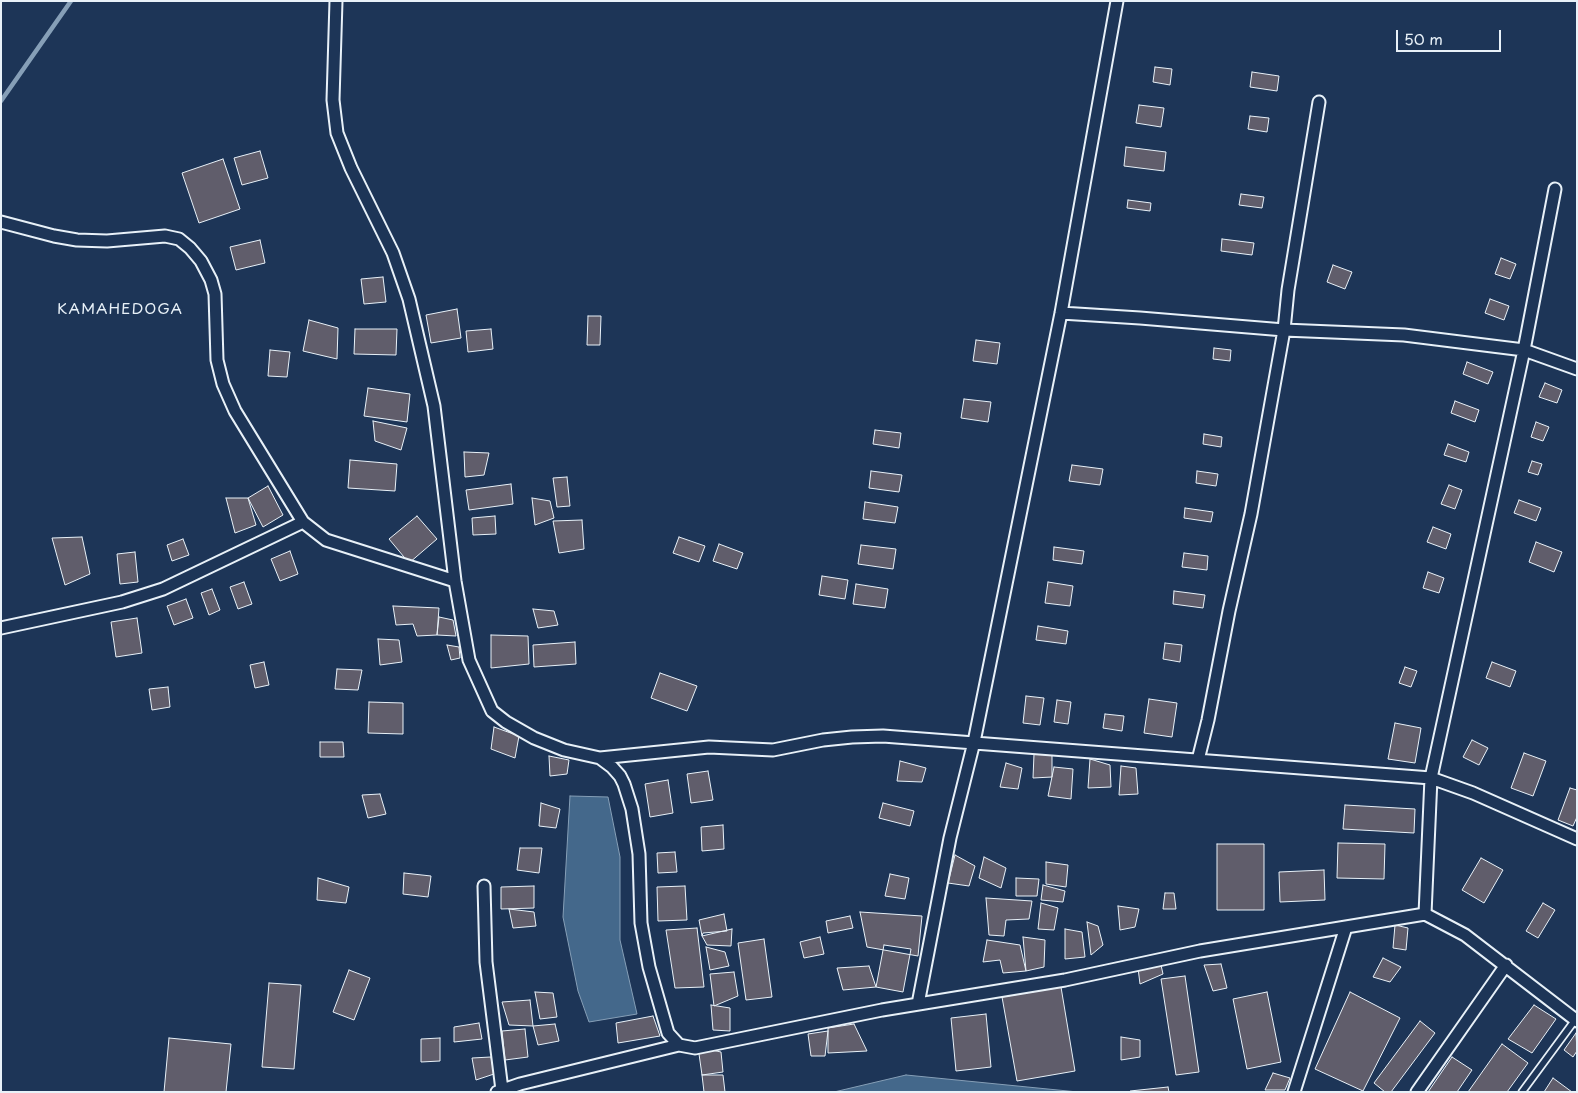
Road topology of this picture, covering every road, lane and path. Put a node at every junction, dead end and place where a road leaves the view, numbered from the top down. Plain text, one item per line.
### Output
1 (336, 1) edge
2 (1117, 1) edge
3 (1319, 102) dead end
4 (1554, 189) dead end
5 (1, 222) edge
6 (1062, 313) junction
7 (1284, 330) junction
8 (1524, 350) junction
9 (1577, 369) edge
10 (303, 522) junction
11 (455, 581) junction
12 (1, 628) edge
13 (974, 742) junction
14 (600, 758) junction
15 (1198, 760) junction
16 (1431, 778) junction
17 (1577, 839) edge
18 (484, 886) dead end
19 (1424, 914) junction
20 (1346, 927) junction
21 (1506, 965) junction
22 (918, 1004) junction
23 (1576, 1020) edge
24 (679, 1045) junction
25 (499, 1091) edge
26 (1294, 1092) edge
27 (1417, 1092) edge
28 (1522, 1092) edge

1 - 11 street
2 - 6 street
3 - 7 street
4 - 8 street
5 - 10 street
6 - 7 street
6 - 13 street
7 - 8 street
7 - 15 street
8 - 9 street
8 - 16 street
10 - 11 street
10 - 12 street
11 - 14 street
13 - 14 street
13 - 15 street
13 - 22 street
14 - 24 street
15 - 16 street
16 - 17 street
16 - 19 street
18 - 25 street
19 - 20 street
19 - 21 street
20 - 22 street
20 - 26 street
21 - 23 street
21 - 27 street
22 - 24 street
23 - 28 lane
24 - 25 street

